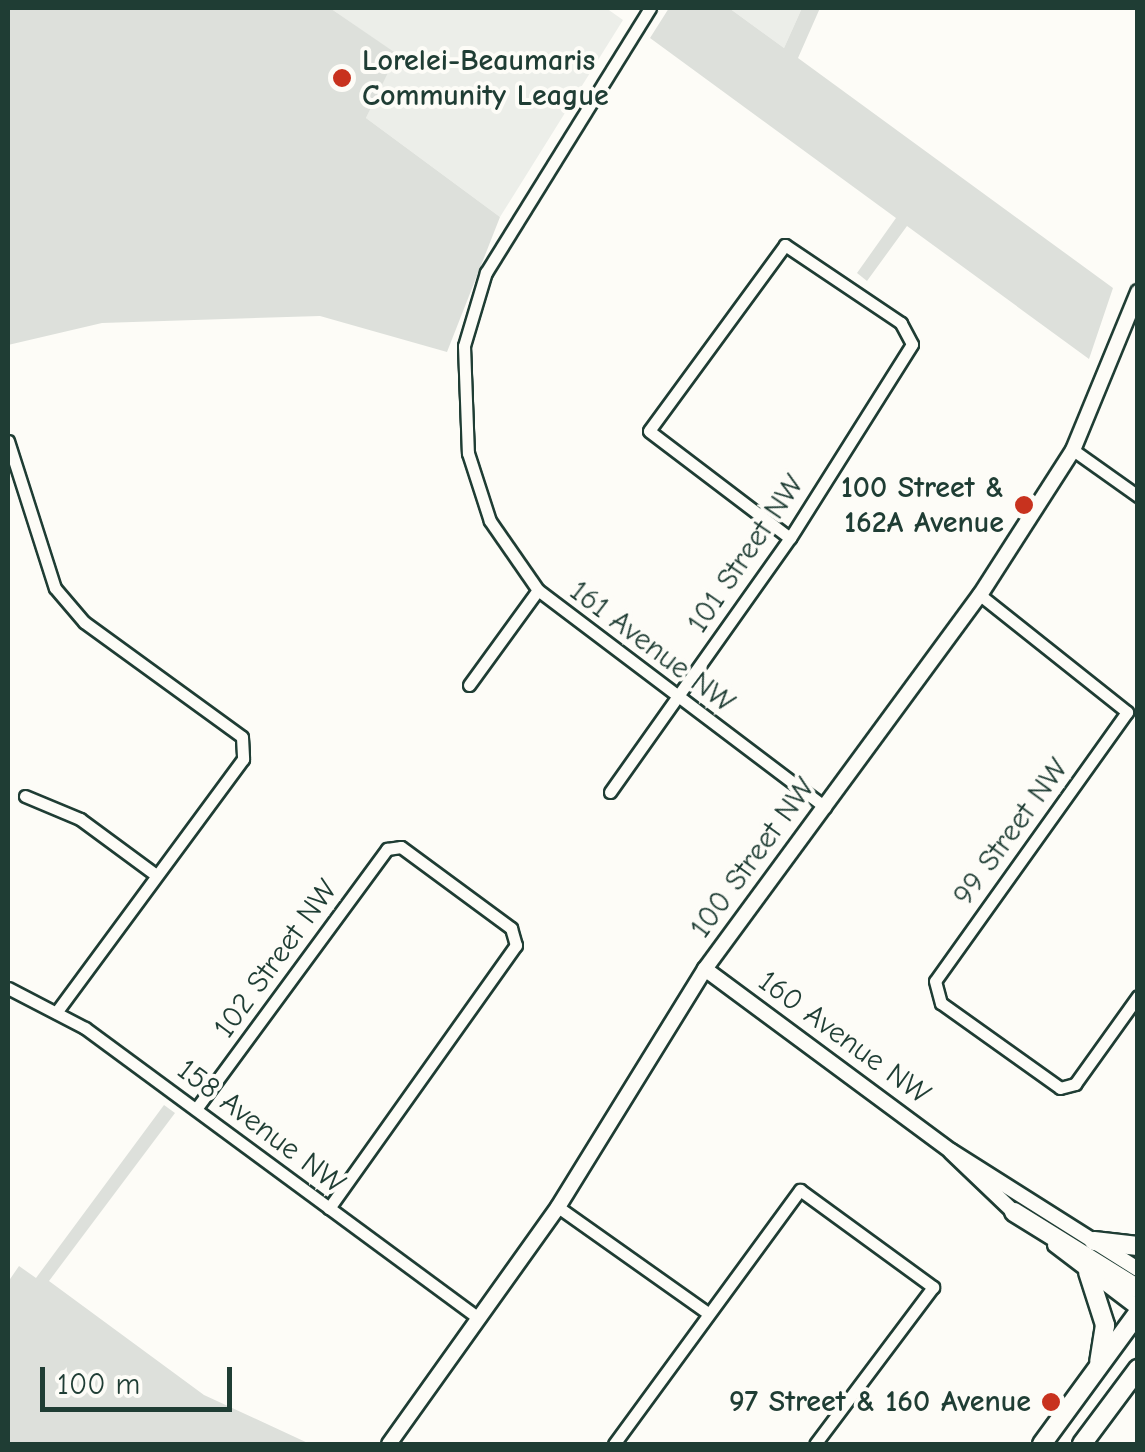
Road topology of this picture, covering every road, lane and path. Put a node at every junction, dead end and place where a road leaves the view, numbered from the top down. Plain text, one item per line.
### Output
1 (650, 8) edge
2 (1138, 292) edge
3 (8, 441) edge
4 (1074, 450) junction
5 (1138, 496) edge
6 (790, 538) junction
7 (538, 590) junction
8 (980, 595) junction
9 (468, 685) dead end
10 (677, 698) junction
11 (610, 792) dead end
12 (25, 796) dead end
13 (826, 807) junction
14 (156, 875) junction
15 (705, 970) junction
16 (8, 988) edge
17 (1138, 996) edge
18 (56, 1012) junction
19 (196, 1109) junction
20 (950, 1152) junction
21 (558, 1207) junction
22 (329, 1208) junction
23 (1014, 1212) junction
24 (1094, 1241) junction
25 (1138, 1246) edge
26 (1138, 1269) edge
27 (1088, 1272) junction
28 (1138, 1289) edge
29 (1138, 1311) edge
30 (704, 1312) junction
31 (477, 1317) junction
32 (1098, 1368) junction
33 (1138, 1368) edge
34 (1131, 1383) edge
35 (388, 1444) edge
36 (614, 1444) edge
37 (815, 1444) edge
38 (1042, 1444) edge
39 (1082, 1444) edge

1 - 7 street, 161 Avenue NW
2 - 4 street, 100 Street NW
3 - 14 street
4 - 5 street
4 - 8 street, 100 Street NW
6 - 6 street, 101 Street NW
6 - 10 street, 101 Street NW
7 - 9 street
7 - 10 street, 161 Avenue NW
8 - 13 street, 100 Street NW
8 - 17 street, 99 Street NW
10 - 11 street, 101 Street NW
10 - 13 street, 161 Avenue NW
12 - 14 street
13 - 15 street, 100 Street NW
14 - 18 street
15 - 20 street, 160 Avenue NW
15 - 21 street, 100 Street NW
16 - 18 street, 158 Avenue NW
18 - 19 street, 158 Avenue NW
19 - 22 street, 158 Avenue NW
19 - 22 street, 102 Street NW
20 - 23 street, 160 Avenue NW
20 - 24 street, 160 Avenue NW
21 - 30 street
21 - 31 street, 100 Street NW
22 - 31 street, 158 Avenue NW
23 - 27 street, 160 Avenue NW
23 - 28 main road
24 - 25 main road
24 - 26 street, 160 Avenue NW
27 - 29 street, 160 Avenue NW
27 - 32 main road
29 - 32 main road
30 - 36 street
30 - 37 street
31 - 35 street, 100 Street NW
32 - 38 main road
33 - 34 main road
34 - 39 main road

